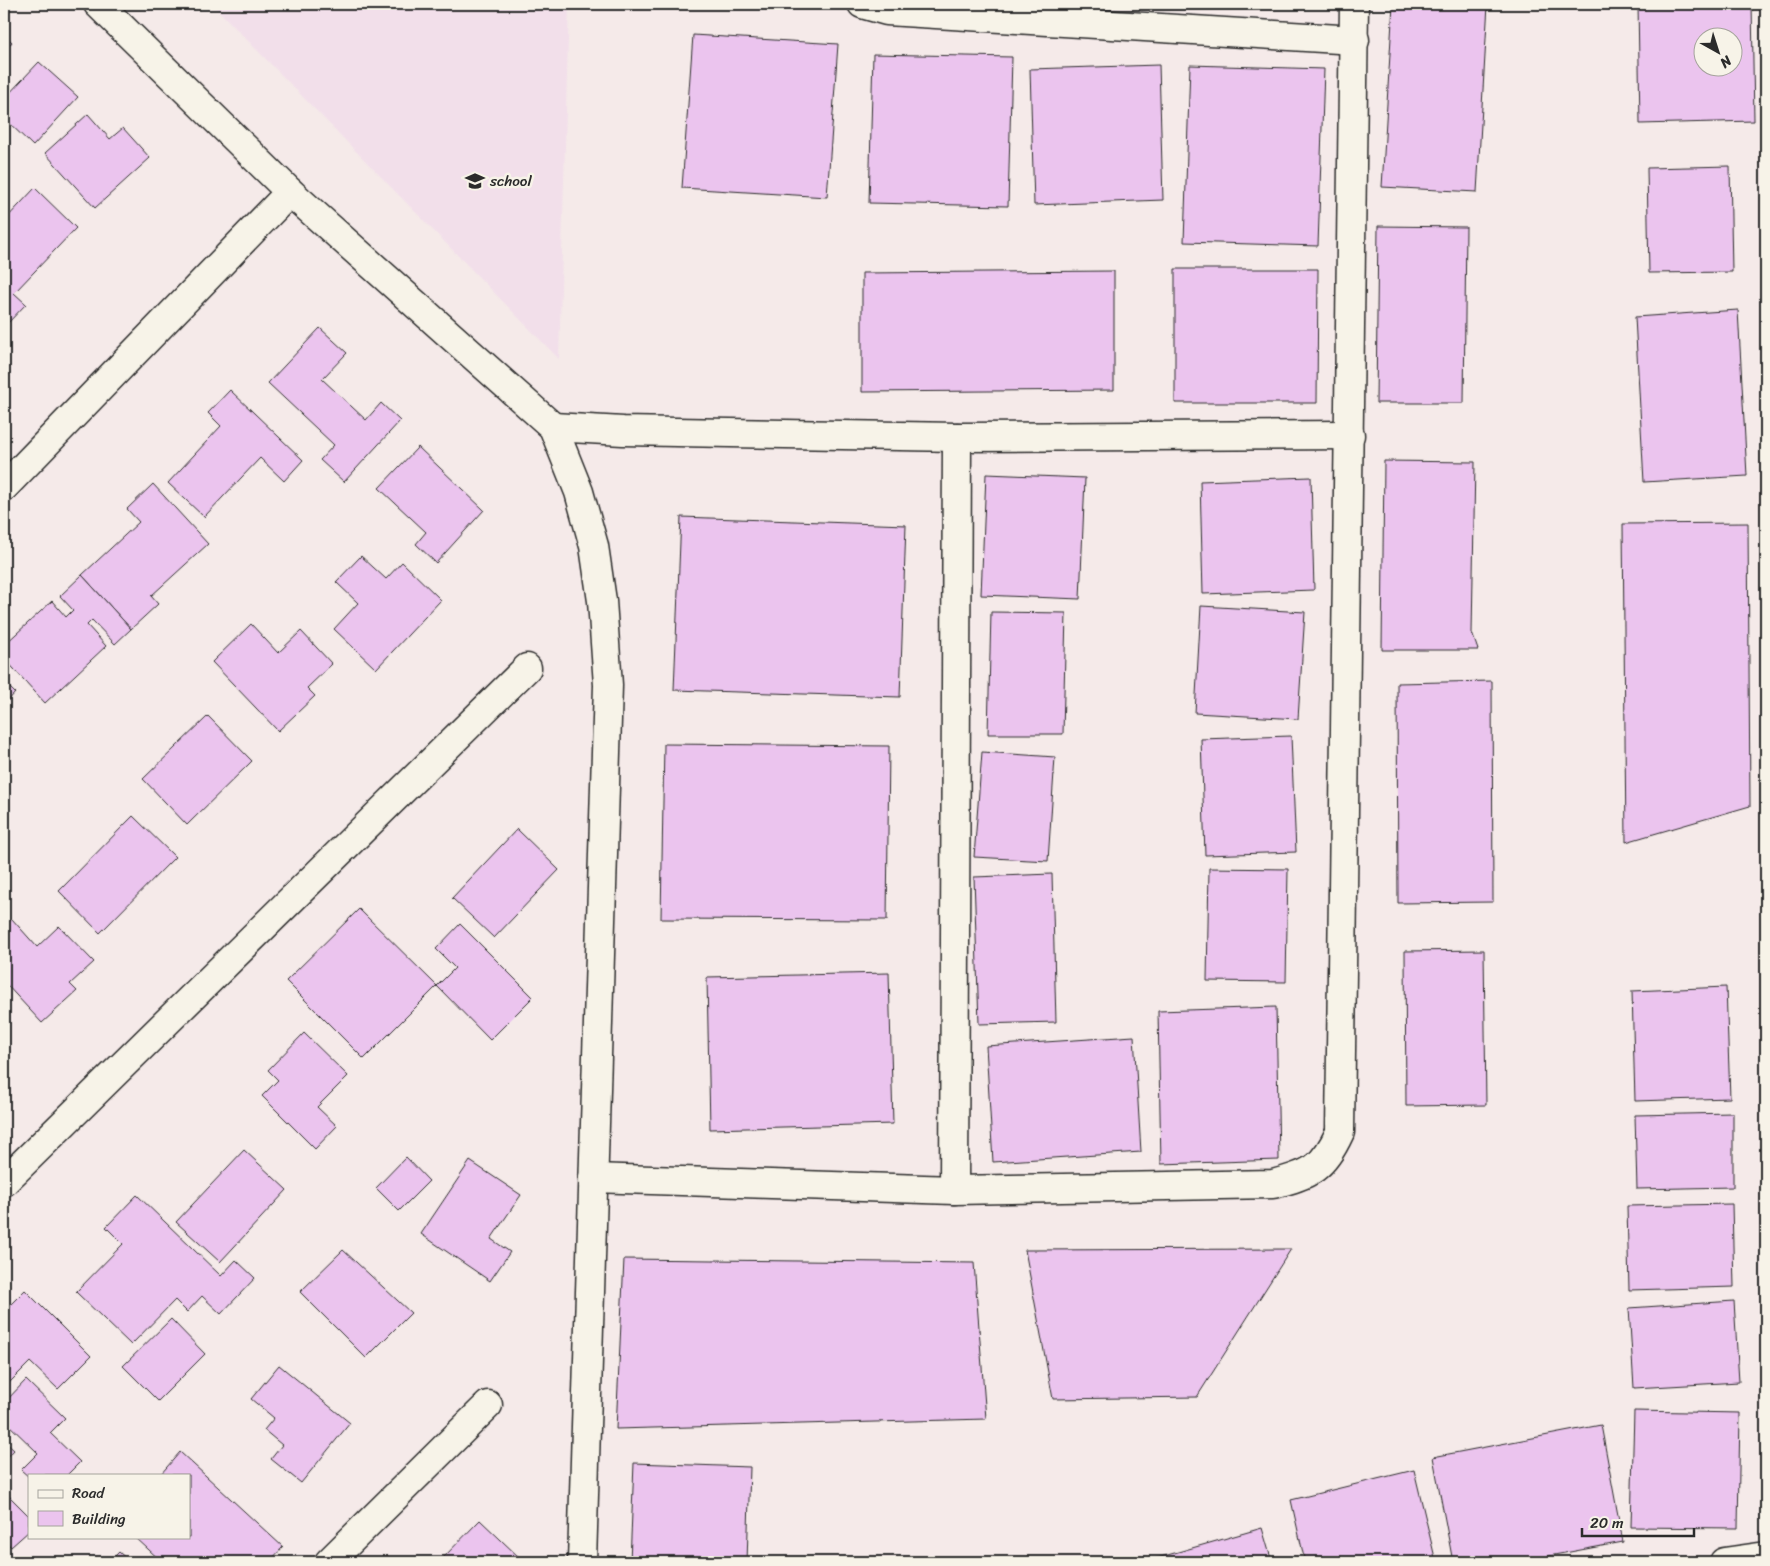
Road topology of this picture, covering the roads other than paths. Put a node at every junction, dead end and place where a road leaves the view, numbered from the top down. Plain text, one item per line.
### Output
1 (98, 4) edge
2 (862, 4) edge
3 (1354, 4) edge
4 (1355, 40) junction
5 (290, 192) junction
6 (553, 427) junction
7 (1350, 435) junction
8 (957, 437) junction
9 (4, 487) edge
10 (527, 668) dead end
11 (593, 1178) junction
12 (4, 1182) edge
13 (954, 1190) junction
14 (488, 1405) dead end
15 (1766, 1556) edge
16 (329, 1562) edge
17 (582, 1562) edge
18 (1724, 1562) edge

1 - 5 street
2 - 4 street
3 - 4 street
4 - 7 street
5 - 6 street
5 - 9 street
6 - 8 street
6 - 11 street
7 - 8 street
7 - 13 street
8 - 13 street
10 - 12 street
11 - 13 street
11 - 17 street
14 - 16 street
15 - 18 street

